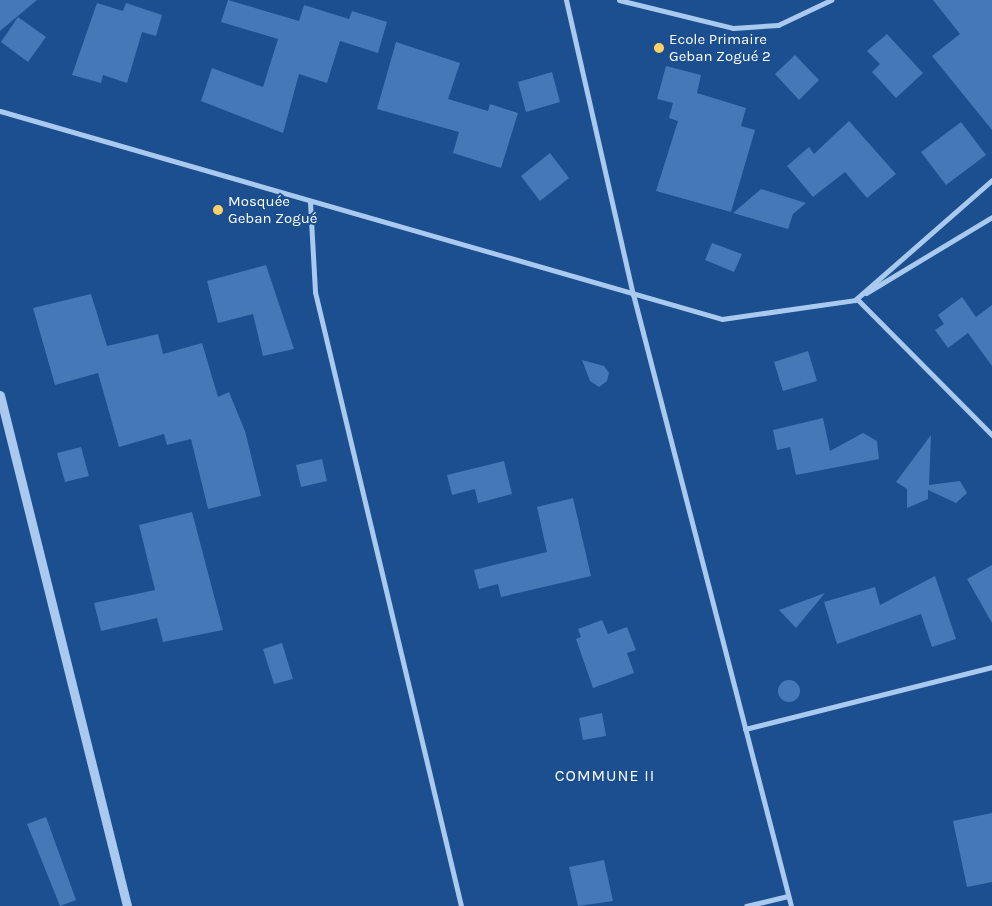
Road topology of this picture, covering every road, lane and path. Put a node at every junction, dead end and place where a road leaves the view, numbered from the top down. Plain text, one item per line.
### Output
1 (566, 0) edge
2 (619, 0) edge
3 (831, 0) edge
4 (0, 111) edge
5 (992, 180) edge
6 (310, 202) junction
7 (992, 217) edge
8 (633, 294) junction
9 (855, 300) junction
10 (0, 395) edge
11 (992, 434) edge
12 (992, 667) edge
13 (745, 729) junction
14 (788, 896) junction
15 (127, 906) edge
16 (461, 906) edge
17 (746, 906) edge
18 (791, 906) edge

1 - 8 street
2 - 3 street
4 - 6 street
5 - 9 street
6 - 8 street
6 - 16 street
7 - 9 street
8 - 9 street
8 - 13 street
9 - 11 street
10 - 15 street
12 - 13 street
13 - 14 street
14 - 17 street
14 - 18 street

